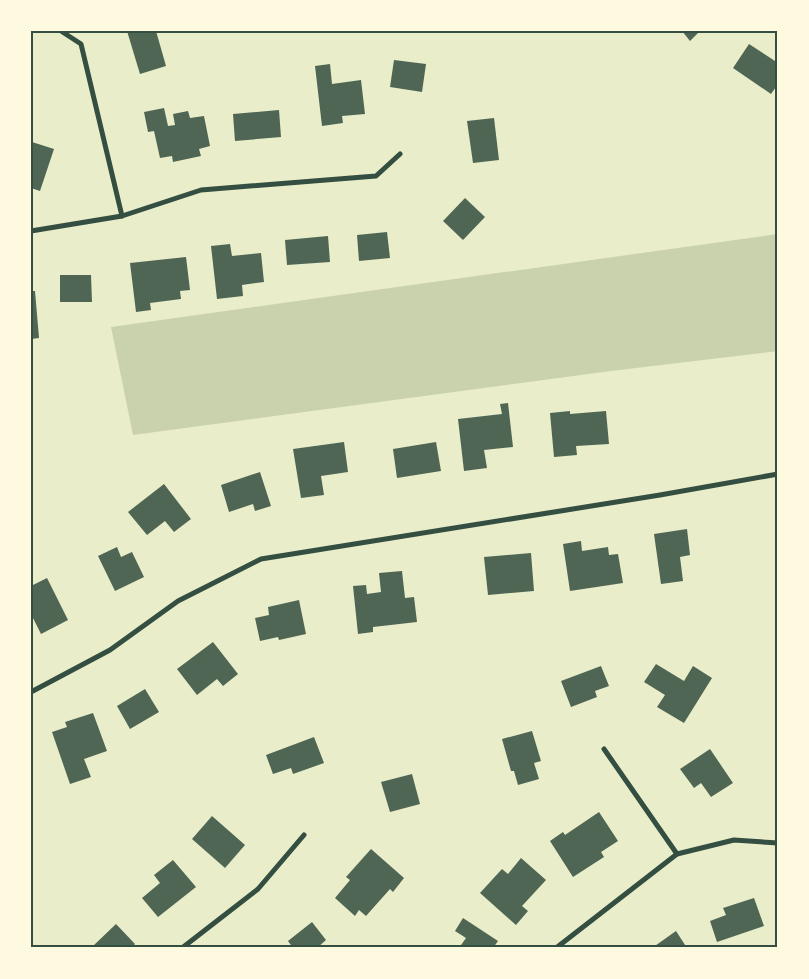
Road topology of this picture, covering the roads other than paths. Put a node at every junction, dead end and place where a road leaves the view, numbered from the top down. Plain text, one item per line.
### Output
1 (61, 31) edge
2 (400, 154) dead end
3 (122, 216) junction
4 (31, 231) edge
5 (778, 474) edge
6 (31, 692) edge
7 (604, 749) dead end
8 (304, 835) dead end
9 (778, 843) edge
10 (677, 854) junction
11 (182, 948) edge
12 (556, 948) edge

1 - 3 street
2 - 3 street
3 - 4 street
5 - 6 street
7 - 10 street
8 - 11 street
9 - 10 street
10 - 12 street

